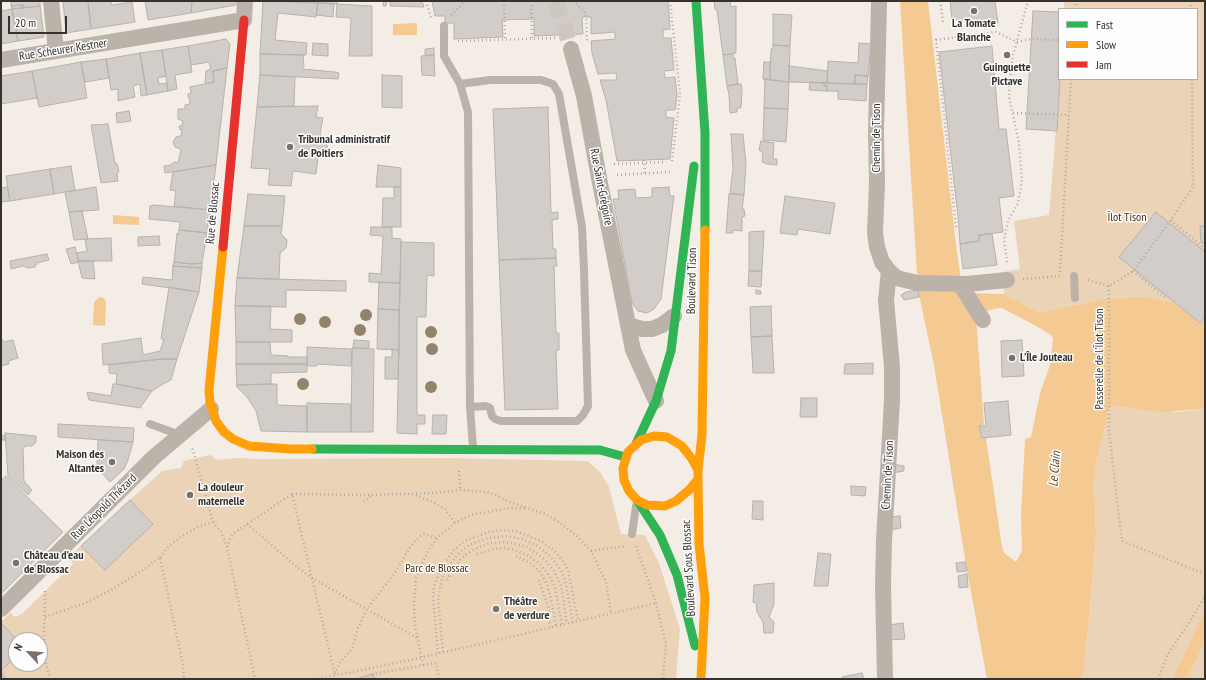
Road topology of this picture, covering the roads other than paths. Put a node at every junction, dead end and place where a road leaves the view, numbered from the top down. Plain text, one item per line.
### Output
1 (51, 1) edge
2 (245, 1) edge
3 (696, 1) edge
4 (879, 1) edge
5 (244, 20) junction
6 (444, 26) dead end
7 (571, 50) tunnel mouth
8 (56, 51) junction
9 (1, 60) edge
10 (460, 84) junction
11 (703, 92) junction
12 (889, 271) junction
13 (1007, 273) road end
14 (1074, 276) dead end
15 (963, 284) junction
16 (1075, 298) dead end
17 (674, 316) junction
18 (980, 316) dead end
19 (628, 325) junction
20 (470, 407) junction
21 (658, 408) junction
22 (211, 409) junction
23 (150, 424) dead end
24 (183, 432) junction
25 (636, 444) junction
26 (473, 450) junction
27 (626, 457) junction
28 (698, 474) junction
29 (637, 500) junction
30 (632, 534) road end
31 (1, 609) edge
32 (700, 679) edge
33 (885, 679) edge

1 - 8 street
2 - 5 street
3 - 11 main road, Boulevard Tison
4 - 12 street, Chemin de Tison
5 - 8 street, Rue Scheurer Kestner
5 - 22 main road, Rue de Blossac
6 - 10 lane
7 - 19 street, Rue Saint-Grégoire
8 - 9 street, Rue Scheurer Kestner
10 - 20 lane
10 - 20 lane
11 - 17 main road, Boulevard Tison
11 - 28 main road, Boulevard Tison
12 - 15 street
12 - 33 street, Chemin de Tison
13 - 15 street
14 - 16 lane
15 - 18 street
17 - 19 street
17 - 21 main road, Boulevard Tison
19 - 21 street, Rue Saint-Grégoire
20 - 26 lane
21 - 25 main road, Boulevard Tison
22 - 24 street, Rue Léopold Thézard
22 - 26 main road
23 - 24 lane
24 - 31 street, Rue Léopold Thézard
25 - 27 main road
25 - 28 main road
26 - 27 main road
27 - 29 main road, Boulevard Sous Blossac
28 - 29 main road
28 - 32 main road, Boulevard Sous Blossac
29 - 30 lane
29 - 32 main road, Boulevard Sous Blossac

